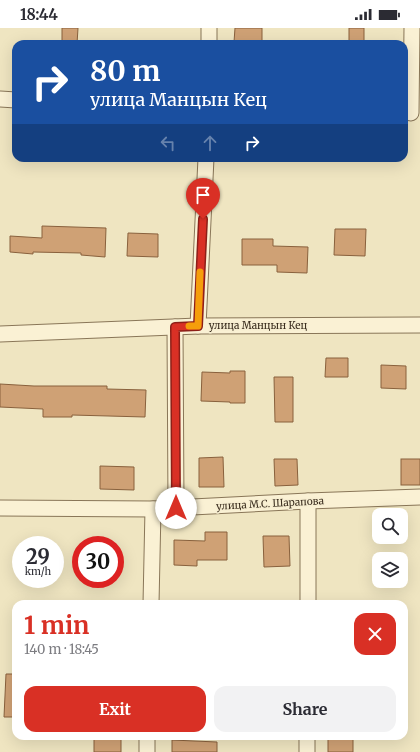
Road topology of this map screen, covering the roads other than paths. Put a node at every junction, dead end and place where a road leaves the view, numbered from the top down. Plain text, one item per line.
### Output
1 (209, 28) edge
2 (412, 28) edge
3 (209, 40) edge
4 (0, 99) edge
5 (12, 100) edge
6 (412, 113) edge
7 (206, 162) edge
8 (420, 325) edge
9 (198, 326) junction
10 (175, 327) junction
11 (0, 334) edge
12 (420, 497) edge
13 (308, 501) junction
14 (0, 508) edge
15 (176, 508) junction
16 (153, 509) junction
17 (151, 600) edge
18 (308, 600) edge
19 (147, 740) edge
20 (307, 740) edge
21 (147, 752) edge
22 (307, 752) edge

1 - 3 street
2 - 6 street
4 - 5 street
7 - 9 street
8 - 9 street, улица Манцын Кец
9 - 10 street, улица Манцын Кец
10 - 11 street, улица Манцын Кец
10 - 15 street
12 - 13 street, улица М.С. Шарапова
13 - 15 street, улица М.С. Шарапова
13 - 18 street
14 - 16 street, улица М.С. Шарапова
15 - 16 street, улица М.С. Шарапова
16 - 17 street
19 - 21 street
20 - 22 street

